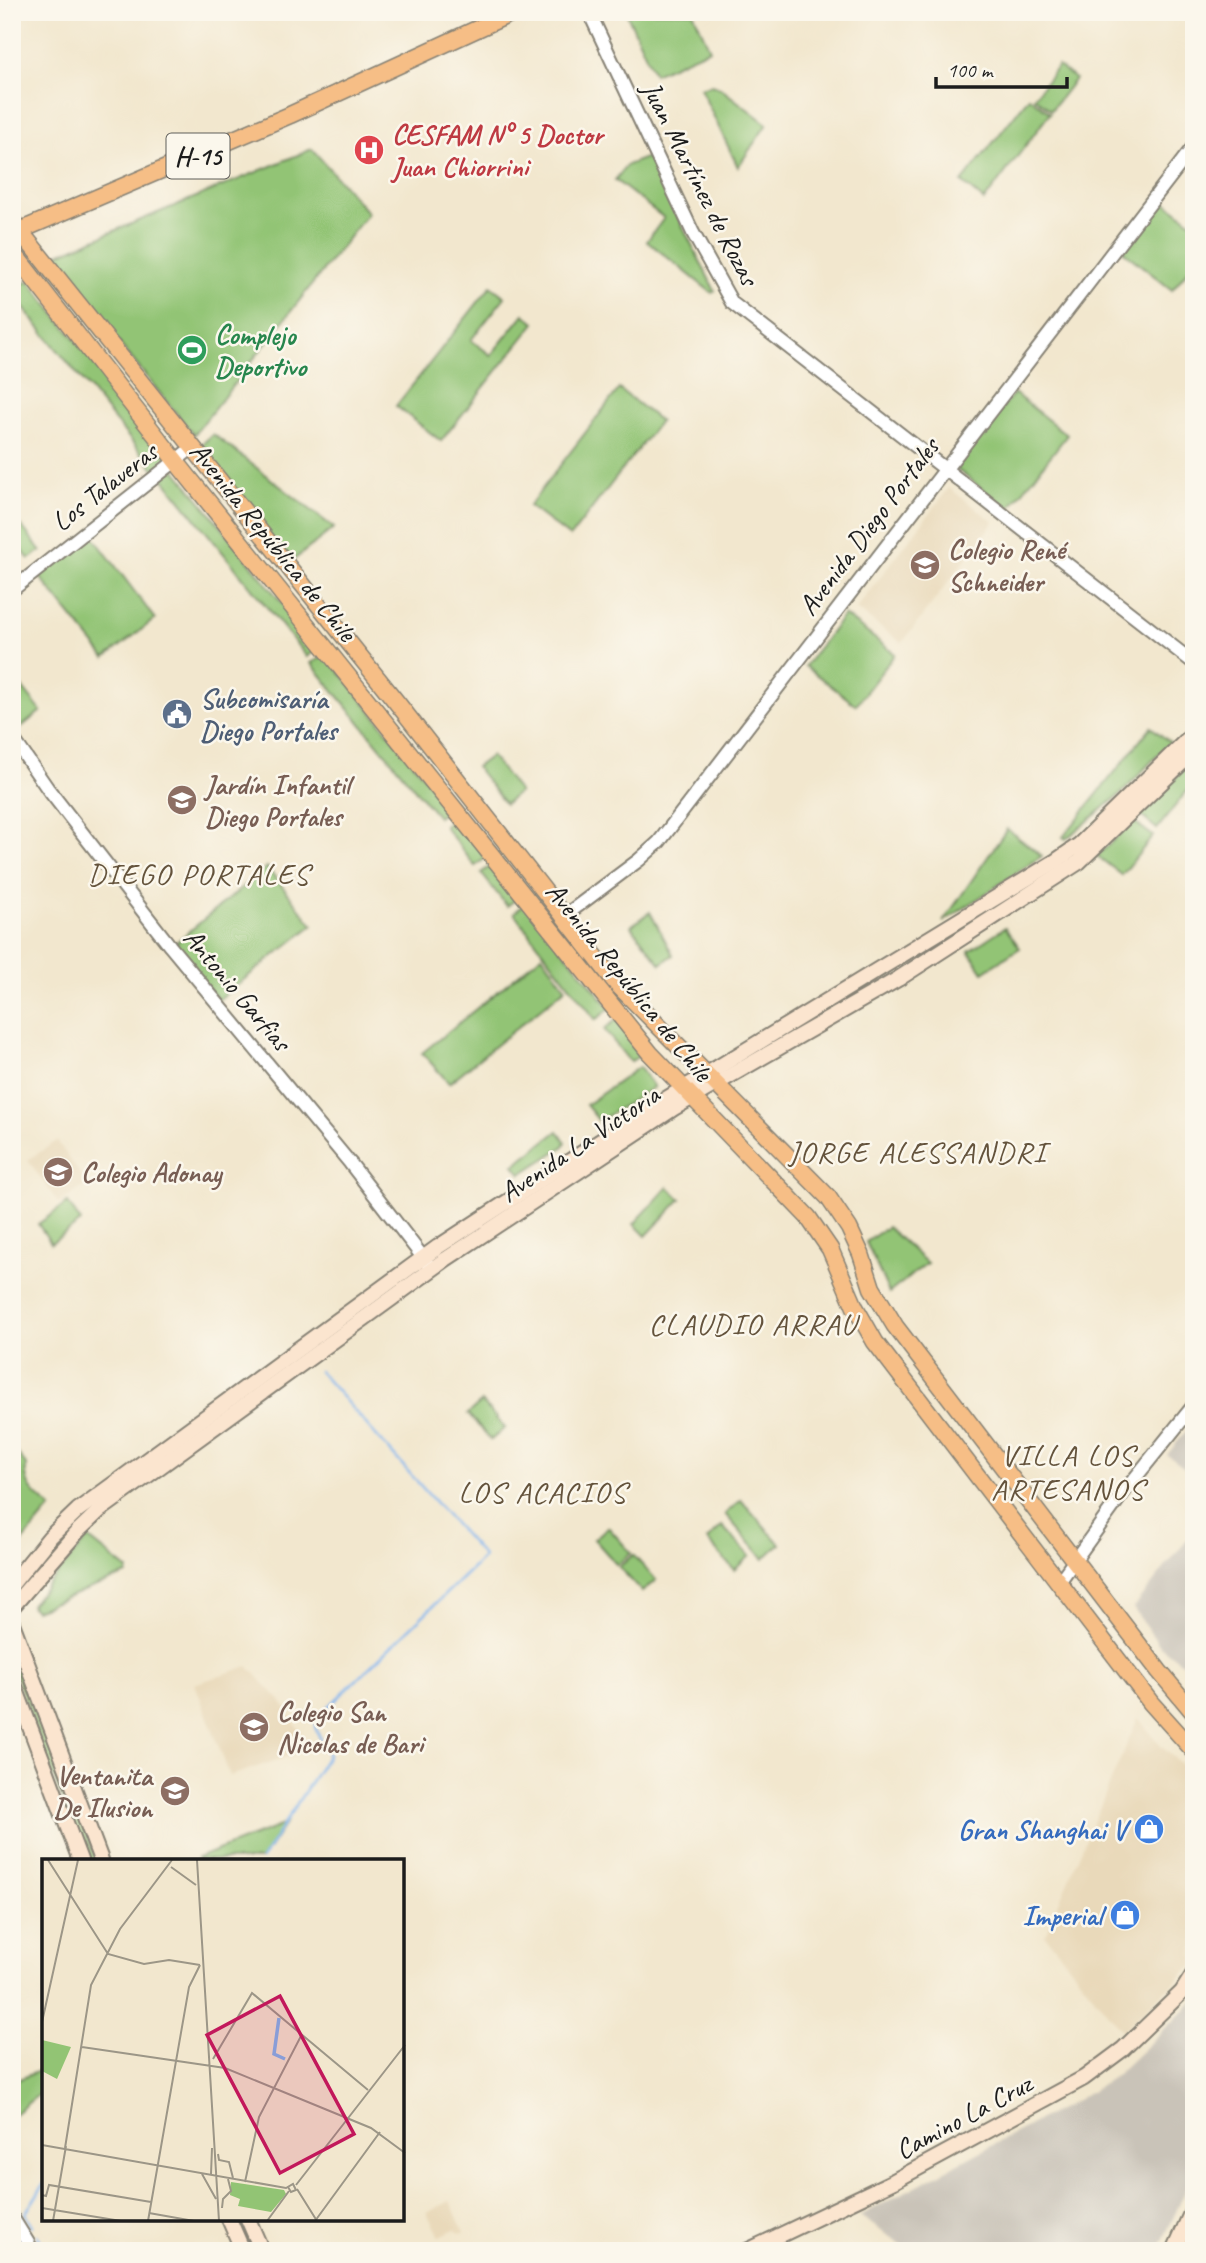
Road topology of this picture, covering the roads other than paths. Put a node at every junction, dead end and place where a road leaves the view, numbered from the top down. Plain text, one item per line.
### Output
1 (514, 12) edge
2 (589, 12) edge
3 (1194, 146) edge
4 (15, 228) edge
5 (12, 251) edge
6 (193, 447) junction
7 (176, 461) junction
8 (944, 467) junction
9 (12, 590) edge
10 (1194, 663) edge
11 (1194, 733) edge
12 (12, 737) edge
13 (1194, 751) edge
14 (563, 916) junction
15 (709, 1080) junction
16 (687, 1093) junction
17 (428, 1263) junction
18 (1194, 1405) edge
19 (1075, 1561) junction
20 (1059, 1582) junction
21 (12, 1584) edge
22 (12, 1607) edge
23 (12, 1623) edge
24 (1158, 1671) junction
25 (12, 1679) edge
26 (1133, 1680) junction
27 (1194, 1713) edge
28 (1194, 1751) edge
29 (80, 1859) edge
30 (101, 1859) edge
31 (1194, 1973) edge
32 (1188, 1990) edge
33 (1194, 2207) edge
34 (12, 2217) edge
35 (230, 2221) edge
36 (249, 2221) edge
37 (1194, 2244) edge
38 (33, 2251) edge
39 (243, 2251) edge
40 (262, 2251) edge
41 (747, 2251) edge
42 (1174, 2251) edge
43 (1190, 2251) edge

1 - 4 main road, H-15
2 - 8 street, Juan Martínez de Rozas
3 - 8 street, Avenida Diego Portales
4 - 6 main road, Avenida República de Chile
5 - 7 main road, Avenida República de Chile
6 - 7 street, Los Talaveras
6 - 14 main road, Avenida República de Chile
7 - 9 street, Los Talaveras
7 - 16 main road, Avenida República de Chile
8 - 10 street, Juan Martínez de Rozas
8 - 14 street, Avenida Diego Portales
11 - 15 main road, Avenida La Victoria
12 - 17 street, Antonio Garfias
13 - 15 main road, Avenida La Victoria
14 - 15 main road, Avenida República de Chile
15 - 16 main road, Avenida La Victoria
15 - 19 main road, Avenida República de Chile
16 - 17 main road, Avenida La Victoria
16 - 20 main road, Avenida República de Chile
17 - 21 main road, Avenida La Victoria
17 - 22 main road, Avenida La Victoria
18 - 19 street
19 - 20 street
19 - 24 main road, Avenida República de Chile
20 - 26 main road, Avenida República de Chile
23 - 30 main road
24 - 26 main road
24 - 27 main road, Avenida República de Chile
25 - 29 main road
26 - 28 main road, Avenida República de Chile
31 - 32 main road, Camino La Cruz
32 - 41 main road, Camino La Cruz
33 - 42 main road
34 - 38 street
35 - 39 main road
36 - 40 main road
37 - 43 main road

